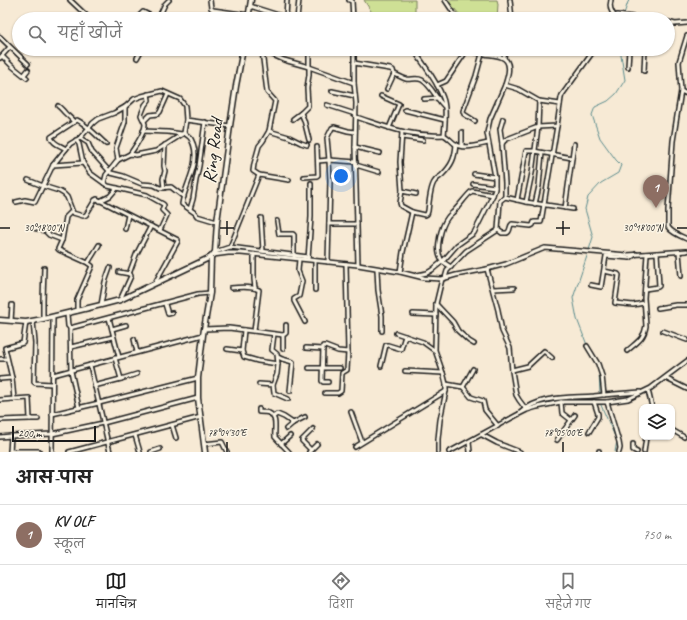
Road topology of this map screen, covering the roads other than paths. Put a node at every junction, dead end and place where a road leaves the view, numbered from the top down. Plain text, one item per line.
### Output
1 (70, 0) edge
2 (169, 0) edge
3 (210, 0) edge
4 (251, 0) edge
5 (287, 0) edge
6 (299, 0) edge
7 (351, 0) edge
8 (445, 0) edge
9 (510, 0) edge
10 (611, 0) edge
11 (250, 6) junction
12 (83, 12) edge
13 (161, 12) edge
14 (223, 12) edge
15 (249, 12) edge
16 (270, 12) edge
17 (286, 12) edge
18 (298, 12) edge
19 (352, 12) edge
20 (453, 12) edge
21 (511, 12) edge
22 (612, 12) edge
23 (687, 23) edge
24 (675, 24) edge
25 (687, 36) edge
26 (0, 37) edge
27 (8, 48) dead end
28 (12, 49) edge
29 (20, 56) edge
30 (242, 56) edge
31 (263, 56) edge
32 (274, 56) edge
33 (309, 56) edge
34 (354, 56) edge
35 (418, 56) edge
36 (461, 56) edge
37 (481, 56) edge
38 (499, 56) edge
39 (591, 56) edge
40 (629, 56) edge
41 (645, 56) edge
42 (1, 57) edge
43 (504, 58) joint
44 (354, 63) junction
45 (28, 64) dead end
46 (309, 67) junction
47 (628, 67) dead end
48 (28, 70) dead end
49 (644, 71) dead end
50 (394, 74) junction
51 (354, 83) junction
52 (437, 85) junction
53 (505, 85) junction
54 (387, 89) dead end
55 (681, 91) junction
56 (332, 92) dead end
57 (148, 94) junction
58 (168, 94) junction
59 (687, 94) edge
60 (355, 96) junction
61 (381, 96) dead end
62 (438, 98) junction
63 (424, 99) dead end
64 (539, 101) junction
65 (560, 104) junction
66 (327, 105) dead end
67 (58, 106) dead end
68 (444, 106) junction
69 (125, 107) junction
70 (405, 110) dead end
71 (301, 113) junction
72 (355, 115) junction
73 (293, 119) dead end
74 (503, 119) dead end
75 (186, 120) junction
76 (445, 120) junction
77 (144, 121) junction
78 (475, 121) dead end
79 (74, 122) junction
80 (205, 122) junction
81 (230, 126) junction
82 (557, 126) junction
83 (538, 127) junction
84 (389, 128) junction
85 (89, 129) junction
86 (269, 130) junction
87 (143, 131) junction
88 (355, 132) junction
89 (402, 132) junction
90 (462, 132) dead end
91 (183, 133) junction
92 (444, 135) junction
93 (402, 137) junction
94 (80, 138) junction
95 (76, 140) junction
96 (308, 140) dead end
97 (423, 140) dead end
98 (488, 143) junction
99 (106, 144) dead end
100 (456, 144) junction
101 (502, 144) junction
102 (574, 144) dead end
103 (165, 145) junction
104 (306, 145) dead end
105 (317, 146) dead end
106 (462, 146) junction
107 (355, 147) junction
108 (66, 149) junction
109 (534, 151) junction
110 (380, 153) dead end
111 (542, 153) junction
112 (130, 154) junction
113 (553, 155) junction
114 (572, 158) junction
115 (118, 160) junction
116 (329, 160) junction
117 (318, 161) junction
118 (83, 163) junction
119 (356, 164) junction
120 (53, 165) junction
121 (109, 172) junction
122 (379, 172) dead end
123 (474, 174) dead end
124 (259, 175) junction
125 (304, 177) dead end
126 (495, 177) junction
127 (28, 180) dead end
128 (289, 180) dead end
129 (104, 183) junction
130 (311, 183) dead end
131 (473, 184) dead end
132 (42, 186) junction
133 (495, 187) junction
134 (117, 188) junction
135 (164, 188) junction
136 (402, 191) junction
137 (416, 194) dead end
138 (184, 197) junction
139 (492, 197) junction
140 (505, 197) junction
141 (517, 200) junction
142 (100, 201) junction
143 (500, 201) junction
144 (16, 202) dead end
145 (526, 202) junction
146 (535, 204) junction
147 (544, 206) junction
148 (564, 208) junction
149 (190, 209) junction
150 (573, 209) dead end
151 (72, 211) junction
152 (412, 212) junction
153 (128, 214) junction
154 (261, 218) dead end
155 (277, 221) dead end
156 (217, 222) junction
157 (329, 224) junction
158 (357, 224) junction
159 (151, 226) junction
160 (34, 228) dead end
161 (125, 228) dead end
162 (160, 230) junction
163 (498, 230) junction
164 (687, 238) edge
165 (62, 240) junction
166 (99, 245) dead end
167 (230, 247) junction
168 (263, 251) junction
169 (687, 251) edge
170 (679, 252) junction
171 (657, 253) junction
172 (254, 254) junction
173 (636, 254) junction
174 (647, 254) junction
175 (213, 255) junction
176 (294, 256) junction
177 (299, 259) junction
178 (308, 259) junction
179 (315, 261) junction
180 (443, 261) junction
181 (328, 262) junction
182 (88, 263) junction
183 (346, 264) junction
184 (358, 265) junction
185 (451, 267) junction
186 (44, 268) dead end
187 (110, 268) dead end
188 (377, 269) junction
189 (487, 269) junction
190 (604, 271) junction
191 (119, 272) dead end
192 (400, 272) junction
193 (129, 274) junction
194 (416, 276) junction
195 (681, 276) dead end
196 (443, 279) junction
197 (155, 283) junction
198 (591, 285) dead end
199 (231, 288) dead end
200 (255, 288) junction
201 (514, 288) dead end
202 (645, 288) junction
203 (493, 289) junction
204 (315, 290) dead end
205 (210, 294) junction
206 (120, 300) junction
207 (644, 303) junction
208 (165, 304) junction
209 (436, 304) junction
210 (12, 305) dead end
211 (101, 305) junction
212 (687, 305) edge
213 (658, 308) dead end
214 (77, 311) junction
215 (172, 313) dead end
216 (68, 314) junction
217 (412, 314) dead end
218 (436, 315) junction
219 (53, 317) junction
220 (109, 318) junction
221 (43, 319) junction
222 (0, 320) edge
223 (11, 321) junction
224 (33, 321) junction
225 (26, 322) junction
226 (305, 322) dead end
227 (126, 325) dead end
228 (286, 325) dead end
229 (70, 328) junction
230 (112, 329) junction
231 (204, 329) junction
232 (244, 330) junction
233 (254, 331) junction
234 (382, 331) dead end
235 (663, 331) dead end
236 (396, 333) dead end
237 (274, 334) junction
238 (202, 335) junction
239 (283, 335) junction
240 (405, 336) junction
241 (113, 337) junction
242 (134, 339) dead end
243 (687, 340) edge
244 (474, 344) dead end
245 (587, 346) dead end
246 (71, 347) junction
247 (306, 348) dead end
248 (227, 349) dead end
249 (283, 349) dead end
250 (323, 349) junction
251 (435, 350) junction
252 (242, 351) junction
253 (627, 351) dead end
254 (137, 352) junction
255 (348, 352) junction
256 (278, 357) junction
257 (117, 358) junction
258 (552, 358) dead end
259 (0, 359) edge
260 (7, 359) junction
261 (687, 361) edge
262 (278, 364) junction
263 (90, 365) junction
264 (381, 366) dead end
265 (309, 368) dead end
266 (322, 368) junction
267 (340, 368) dead end
268 (473, 368) dead end
269 (512, 370) junction
270 (71, 371) junction
271 (405, 371) dead end
272 (443, 372) junction
273 (138, 374) dead end
274 (53, 375) junction
275 (12, 378) junction
276 (198, 378) junction
277 (665, 378) junction
278 (0, 379) edge
279 (121, 379) junction
280 (328, 382) dead end
281 (52, 384) junction
282 (259, 384) dead end
283 (446, 384) junction
284 (273, 385) junction
285 (94, 386) junction
286 (463, 386) junction
287 (687, 389) edge
288 (290, 391) dead end
289 (446, 391) junction
290 (646, 391) junction
291 (325, 393) dead end
292 (603, 395) junction
293 (198, 398) junction
294 (14, 399) junction
295 (288, 399) dead end
296 (0, 400) edge
297 (561, 402) junction
298 (596, 402) junction
299 (605, 402) junction
300 (99, 404) junction
301 (651, 404) edge
302 (79, 408) junction
303 (525, 408) junction
304 (259, 409) dead end
305 (351, 412) dead end
306 (52, 414) junction
307 (517, 415) junction
308 (575, 415) dead end
309 (201, 417) junction
310 (274, 417) junction
311 (306, 417) dead end
312 (30, 419) junction
313 (38, 419) dead end
314 (0, 420) edge
315 (571, 420) junction
316 (103, 423) junction
317 (293, 423) junction
318 (172, 425) junction
319 (498, 426) junction
320 (286, 429) dead end
321 (313, 429) dead end
322 (589, 432) dead end
323 (675, 432) edge
324 (52, 434) junction
325 (482, 434) junction
326 (135, 435) junction
327 (11, 436) junction
328 (290, 436) dead end
329 (0, 437) edge
330 (684, 437) dead end
331 (176, 438) dead end
332 (557, 440) dead end
333 (646, 440) edge
334 (108, 442) junction
335 (362, 442) junction
336 (469, 442) junction
337 (204, 444) junction
338 (282, 444) junction
339 (317, 444) dead end
340 (633, 444) dead end
341 (354, 447) dead end
342 (160, 449) dead end
343 (39, 451) dead end
344 (310, 451) edge
345 (516, 451) edge
346 (10, 452) edge
347 (52, 452) edge
348 (69, 452) edge
349 (110, 452) edge
350 (140, 452) edge
351 (151, 452) edge
352 (205, 452) edge
353 (226, 452) edge
354 (288, 452) edge
355 (438, 452) edge
356 (451, 452) edge
357 (470, 452) edge
358 (520, 452) edge
359 (618, 452) edge
360 (637, 452) edge
361 (644, 452) edge

1 - 12 street
2 - 13 street
3 - 14 street
4 - 11 street
5 - 17 street
6 - 18 street
7 - 19 street
8 - 20 street
9 - 21 street
10 - 22 street
11 - 15 street
11 - 16 street
23 - 24 street
25 - 55 street
26 - 28 street
27 - 42 street
29 - 45 street
30 - 81 street, Ring Road
31 - 86 street
32 - 46 street
33 - 46 street
34 - 44 street
35 - 52 street
36 - 52 street
37 - 78 street
38 - 43 street
39 - 65 street
40 - 47 street
41 - 49 street
42 - 48 street
43 - 53 street
44 - 50 street
44 - 51 street
46 - 51 street
46 - 71 street
50 - 54 street
50 - 62 street
51 - 60 street
52 - 68 street
53 - 64 street
53 - 98 street
55 - 59 street
55 - 164 street
56 - 60 street
57 - 58 street
57 - 69 street
57 - 77 street
58 - 75 street
58 - 77 street
60 - 72 street
61 - 84 street
62 - 63 street
62 - 68 street
64 - 65 street
64 - 83 street
65 - 82 street
66 - 72 street
67 - 79 street
68 - 76 street
69 - 85 street
69 - 115 street
70 - 76 street
71 - 73 street
71 - 96 street
72 - 84 street
72 - 88 street
74 - 101 street
75 - 80 street
75 - 91 street
76 - 92 street
77 - 87 street
79 - 85 street
79 - 108 street
80 - 81 street
80 - 149 street
81 - 156 street, Ring Road
82 - 83 street
82 - 113 street
83 - 101 street
83 - 109 street
84 - 89 street
85 - 94 street
85 - 99 street
86 - 104 street
86 - 124 street
87 - 91 street
87 - 112 street
88 - 107 street
88 - 116 street
89 - 92 street
89 - 93 street
90 - 106 street
91 - 103 street
91 - 138 street
92 - 100 street
93 - 97 street
93 - 136 street
94 - 95 street
94 - 121 street
95 - 108 street
95 - 118 street
98 - 106 street
98 - 126 street
100 - 106 street
100 - 152 street
101 - 140 street
102 - 114 street
103 - 112 street
103 - 135 street
105 - 117 street
107 - 110 street
107 - 119 street
108 - 120 street
109 - 111 street
109 - 141 street
109 - 145 street
111 - 113 street
111 - 146 street
112 - 115 street
113 - 114 street
113 - 147 street
114 - 148 street
115 - 121 street
116 - 117 street
116 - 119 street
116 - 157 street
117 - 125 street
118 - 120 street
118 - 129 street
119 - 122 street
119 - 158 street
120 - 132 street
121 - 129 street
121 - 135 street
123 - 126 street
124 - 128 street
124 - 167 street
126 - 133 street
127 - 132 street
129 - 134 street
130 - 178 street
131 - 133 street
132 - 144 street
132 - 151 street
133 - 139 street
134 - 142 street
134 - 162 street
135 - 138 street
136 - 137 street
136 - 152 street
138 - 149 street
139 - 143 street
139 - 180 street
139 - 180 street
140 - 141 street
140 - 143 street
141 - 145 street
142 - 151 street
142 - 153 street
143 - 163 street
145 - 146 street
146 - 147 street
147 - 148 street
147 - 163 street
148 - 150 street
149 - 156 street
151 - 165 street
152 - 192 street
153 - 159 street
153 - 161 street
154 - 168 street
155 - 176 street
156 - 175 street, Ring Road
157 - 158 street
157 - 181 street
158 - 184 street
159 - 162 street
159 - 193 street
160 - 165 street
162 - 197 street
163 - 185 street
165 - 182 street
166 - 182 street
167 - 168 street
167 - 175 street
168 - 176 street
169 - 170 street
170 - 171 street
170 - 195 street
171 - 174 street
171 - 202 street
172 - 175 street
172 - 177 street
172 - 200 street
173 - 174 street
173 - 189 street
173 - 190 street
174 - 202 street
175 - 197 street
175 - 205 street, Ring Road
176 - 178 street
177 - 178 street
177 - 226 street
178 - 179 street
179 - 181 street
179 - 204 street
180 - 185 street
180 - 194 street
181 - 183 street
182 - 214 street
183 - 184 street
183 - 255 street
184 - 188 street
185 - 196 street
186 - 221 street
187 - 211 street
188 - 192 street
188 - 234 street
189 - 196 street
189 - 203 street
190 - 198 street
190 - 207 street
191 - 193 street
192 - 194 street
193 - 206 street
194 - 196 street
196 - 209 street
197 - 206 street
199 - 200 street
200 - 233 street
201 - 203 street
202 - 207 street
203 - 269 street
205 - 208 street
205 - 231 street, Ring Road
206 - 211 street
207 - 253 street
208 - 215 street
208 - 220 street
209 - 218 street
209 - 244 street
210 - 223 street
211 - 214 street
212 - 213 street
214 - 216 street
216 - 219 street
216 - 229 street
217 - 218 street
218 - 251 street
219 - 221 street
219 - 274 street
220 - 229 street
220 - 230 street
221 - 224 street
222 - 223 street
223 - 225 street
224 - 225 street
224 - 281 street
225 - 260 street
227 - 230 street
228 - 239 street
229 - 246 street
230 - 241 street
231 - 232 street
231 - 238 street, Ring Road
232 - 233 street
232 - 252 street
233 - 237 street
235 - 243 street
236 - 240 street
237 - 239 street
237 - 256 street
238 - 254 street
238 - 276 street, Ring Road
239 - 249 street
240 - 251 street
240 - 264 street
241 - 246 street
241 - 257 street
242 - 254 street
245 - 292 street
246 - 270 street
247 - 250 street
248 - 252 street
250 - 255 street
250 - 266 street
251 - 272 street
252 - 262 street
254 - 257 street
255 - 291 street
256 - 262 street
256 - 288 street
257 - 263 street
257 - 279 street
258 - 269 street
259 - 260 street
260 - 275 street
261 - 277 street
262 - 284 street
263 - 270 street
263 - 285 street
265 - 266 street
266 - 267 street
266 - 280 street
268 - 286 street
269 - 303 street
270 - 274 street
270 - 302 street
271 - 272 street
272 - 283 street
273 - 279 street
274 - 281 street
275 - 278 street
275 - 294 street
276 - 293 street, Ring Road
276 - 300 street
277 - 287 street
277 - 290 street
279 - 285 street
281 - 306 street
282 - 284 street
283 - 286 street
283 - 289 street
284 - 295 street
285 - 300 street
286 - 319 street
289 - 335 street
289 - 355 street
290 - 292 street
290 - 299 street
290 - 301 street
292 - 303 street
293 - 309 street, Ring Road
293 - 316 street
294 - 296 street
294 - 312 street
297 - 298 street
297 - 307 street
297 - 315 street
298 - 299 street
298 - 322 street
299 - 359 street
300 - 302 street
300 - 316 street
302 - 306 street
303 - 307 street
304 - 310 street
305 - 335 street
306 - 324 street
307 - 319 street
308 - 315 street
309 - 318 street
309 - 337 street, Ring Road
310 - 317 street
310 - 338 street
311 - 317 street
312 - 313 street
312 - 314 street
315 - 332 street
316 - 324 street
316 - 334 street
317 - 320 street
318 - 326 street
318 - 331 street
319 - 325 street
321 - 344 street
323 - 330 street
324 - 327 street
324 - 347 street
325 - 336 street
325 - 345 street
326 - 334 street
326 - 350 street
327 - 329 street
327 - 346 street
328 - 338 street
333 - 361 street
334 - 348 street
334 - 349 street
335 - 341 street
336 - 356 street
336 - 357 street
337 - 352 street, Ring Road
337 - 353 street
338 - 354 street
339 - 344 street
340 - 360 street
342 - 351 street
343 - 346 street
345 - 358 street

